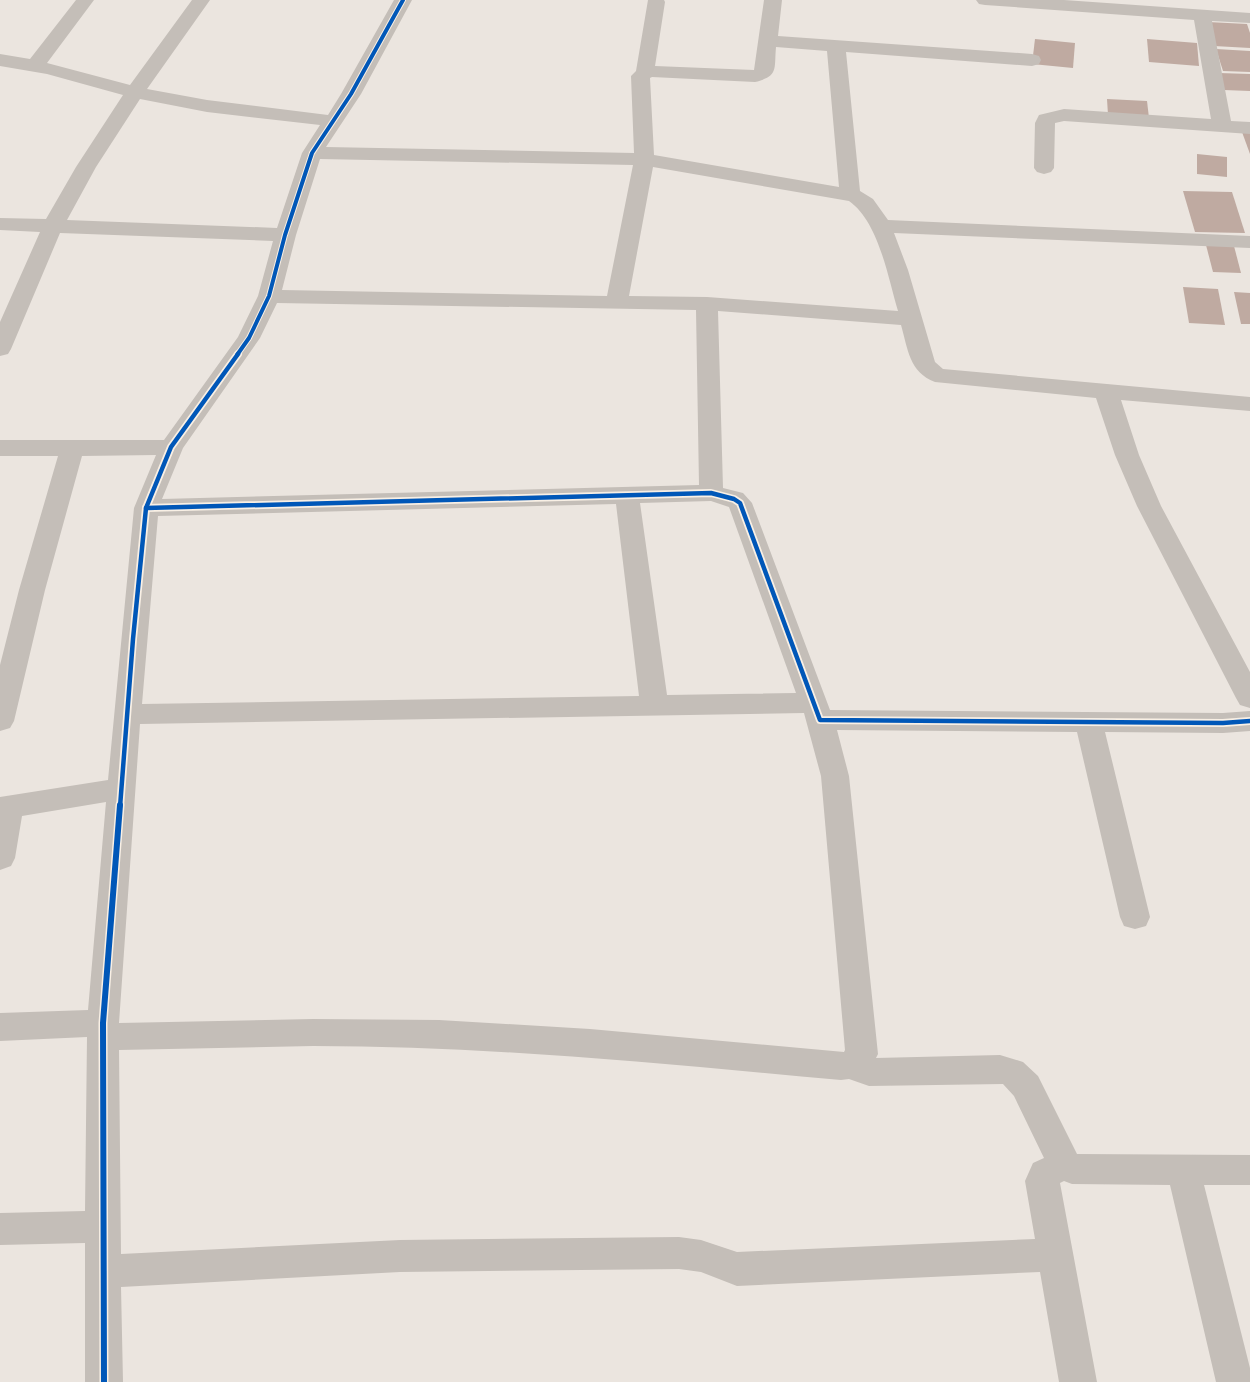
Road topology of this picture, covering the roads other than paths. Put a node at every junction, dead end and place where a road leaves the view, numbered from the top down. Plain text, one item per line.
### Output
1 (85, 0) edge
2 (201, 0) edge
3 (404, 0) edge
4 (774, 0) edge
5 (985, 0) edge
6 (656, 2) dead end
7 (1164, 6) edge
8 (1202, 15) junction
9 (1250, 18) edge
10 (768, 41) junction
11 (836, 46) junction
12 (0, 60) edge
13 (1032, 60) dead end
14 (36, 65) junction
15 (645, 72) junction
16 (134, 92) junction
17 (333, 121) junction
18 (1222, 126) junction
19 (1250, 128) edge
20 (312, 153) junction
21 (644, 159) junction
22 (1044, 168) dead end
23 (850, 195) junction
24 (0, 224) edge
25 (883, 226) junction
26 (52, 227) junction
27 (285, 235) junction
28 (1250, 242) edge
29 (269, 296) junction
30 (617, 301) junction
31 (707, 304) junction
32 (911, 319) junction
33 (0, 349) edge
34 (1106, 391) junction
35 (1250, 404) edge
36 (0, 448) edge
37 (171, 448) junction
38 (72, 449) junction
39 (711, 493) junction
40 (627, 496) junction
41 (146, 508) junction
42 (1250, 698) edge
43 (654, 705) junction
44 (817, 711) junction
45 (127, 714) junction
46 (0, 721) edge
47 (1250, 721) edge
48 (1089, 722) junction
49 (121, 789) junction
50 (4, 807) edge
51 (0, 858) edge
52 (1136, 917) dead end
53 (0, 1027) edge
54 (103, 1030) junction
55 (851, 1065) junction
56 (1064, 1164) junction
57 (1183, 1170) junction
58 (1250, 1170) edge
59 (102, 1227) junction
60 (0, 1229) edge
61 (1054, 1254) junction
62 (103, 1271) junction
63 (104, 1382) edge
64 (1078, 1382) edge
65 (1235, 1382) edge

1 - 14 street
2 - 16 street
3 - 17 street
4 - 10 street
5 - 7 street
6 - 15 street
7 - 8 street
8 - 9 street
8 - 18 street
10 - 11 street
10 - 15 street
11 - 13 street
11 - 23 street
12 - 14 street
14 - 16 street
15 - 21 street
16 - 17 street
16 - 26 street
17 - 20 street
18 - 19 street
18 - 22 street
20 - 21 street
20 - 27 street
21 - 23 street
21 - 30 street
23 - 25 street
24 - 26 street
25 - 28 street
25 - 32 street
26 - 27 street
26 - 33 street
27 - 29 street
29 - 30 street
29 - 37 street
30 - 31 street
31 - 32 street
31 - 39 street
32 - 34 street
34 - 35 street
34 - 42 street
36 - 38 street
37 - 38 street
37 - 41 street
38 - 46 street
39 - 40 street
39 - 44 street
40 - 41 street
40 - 43 street
41 - 45 street
43 - 44 street
43 - 45 street
44 - 48 street
44 - 55 street
45 - 49 street
47 - 48 street
48 - 52 street
49 - 50 street
49 - 54 street
50 - 51 street
53 - 54 street
54 - 55 street
54 - 59 street
55 - 56 street
56 - 57 street
56 - 61 street
57 - 58 street
57 - 65 street
59 - 60 street
59 - 62 street
61 - 62 street
61 - 64 street
62 - 63 street

